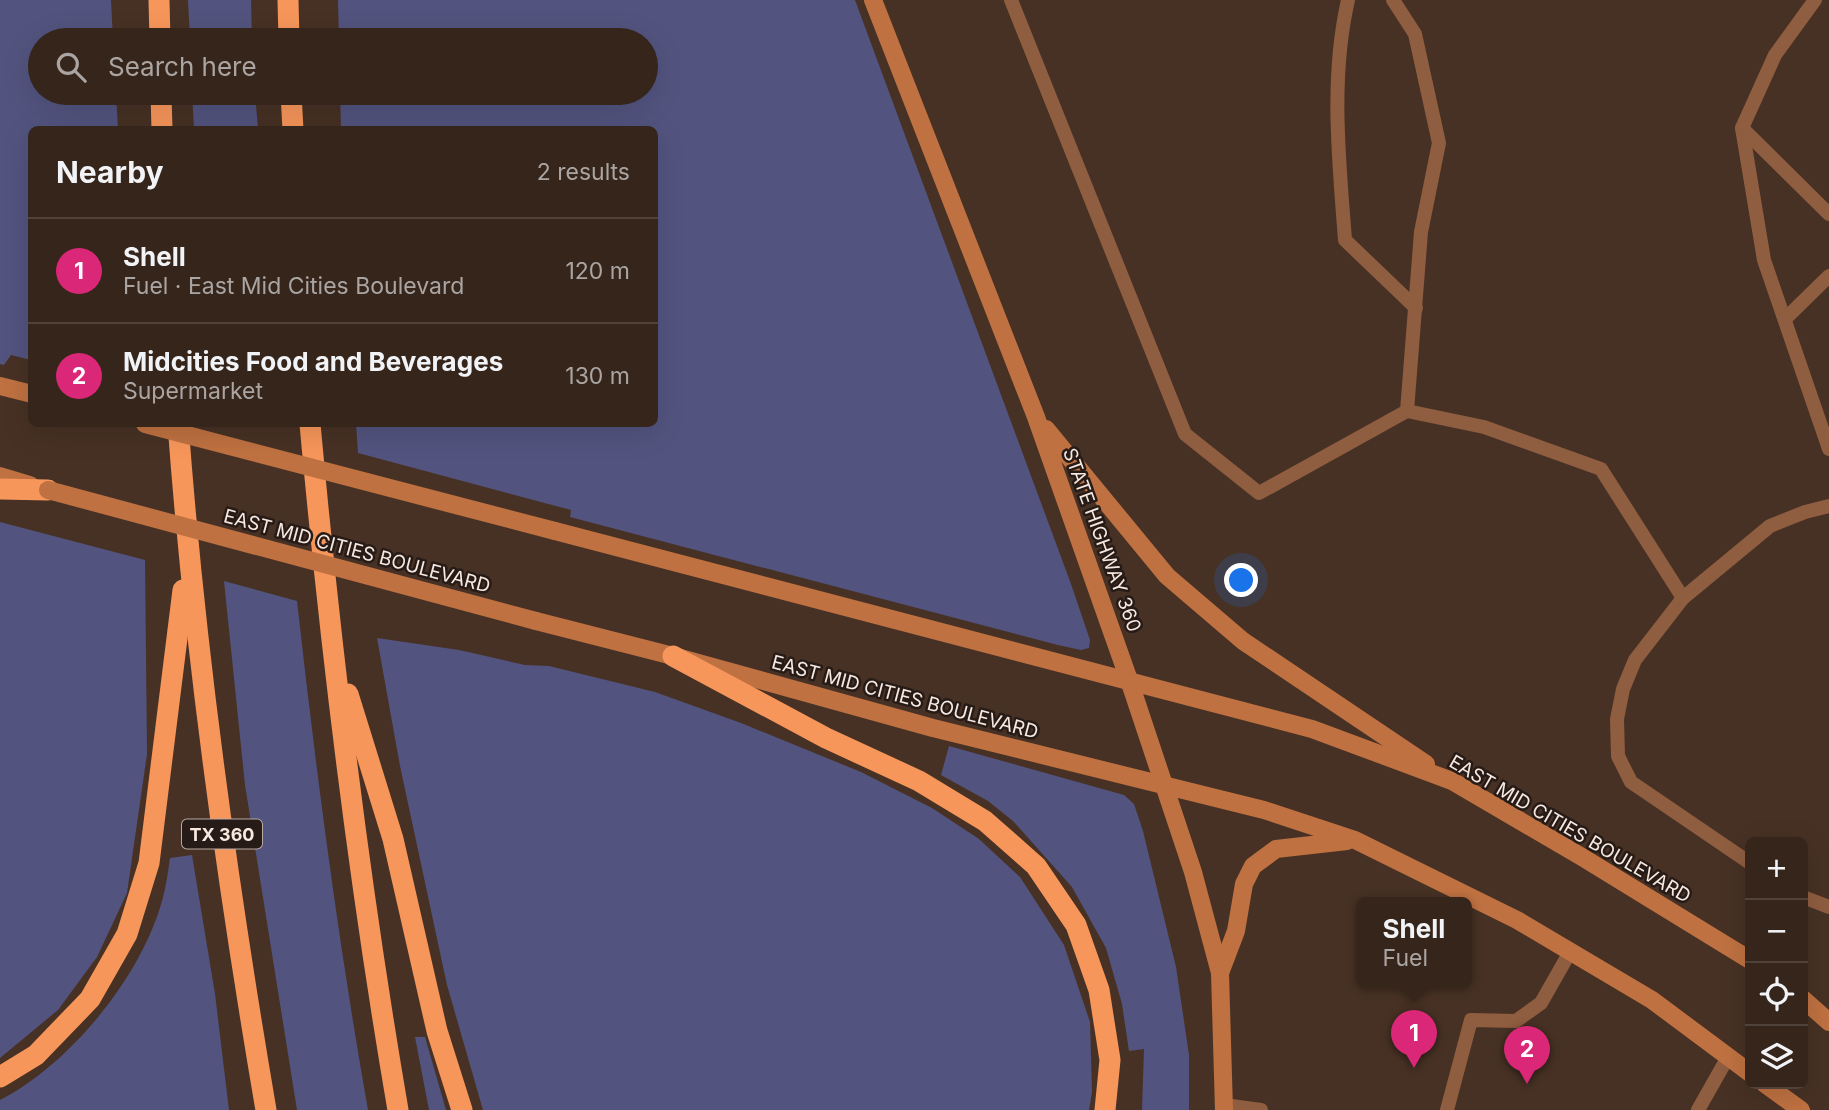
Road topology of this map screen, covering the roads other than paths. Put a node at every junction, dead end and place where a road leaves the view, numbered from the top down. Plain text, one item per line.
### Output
1 (159, 0) edge
2 (288, 0) edge
3 (873, 0) edge
4 (1011, 0) edge
5 (1348, 0) edge
6 (1393, 0) edge
7 (1815, 0) edge
8 (160, 28) edge
9 (289, 28) edge
10 (162, 105) edge
11 (292, 105) edge
12 (162, 126) edge
13 (293, 126) edge
14 (1742, 128) junction
15 (1829, 214) edge
16 (1829, 276) edge
17 (1416, 308) junction
18 (1784, 319) junction
19 (0, 386) edge
20 (28, 393) edge
21 (1407, 411) junction
22 (1036, 417) junction
23 (156, 427) edge
24 (178, 427) edge
25 (310, 427) edge
26 (1829, 449) edge
27 (0, 476) edge
28 (0, 489) edge
29 (48, 490) junction
30 (1829, 506) edge
31 (188, 556) junction
32 (1683, 598) junction
33 (330, 635) junction
34 (673, 656) junction
35 (1129, 680) junction
36 (1452, 781) junction
37 (1162, 784) junction
38 (1355, 840) junction
39 (1745, 860) edge
40 (1470, 897) edge
41 (1472, 898) edge
42 (1808, 899) edge
43 (1829, 908) edge
44 (1570, 952) junction
45 (1745, 957) edge
46 (1220, 973) junction
47 (1808, 1003) edge
48 (1829, 1022) edge
49 (1728, 1057) junction
50 (1745, 1069) edge
51 (0, 1077) edge
52 (1772, 1089) edge
53 (1224, 1108) edge
54 (266, 1110) edge
55 (398, 1110) edge
56 (462, 1110) edge
57 (1105, 1110) edge
58 (1261, 1110) edge
59 (1447, 1110) edge
60 (1698, 1110) edge
61 (1801, 1110) edge

1 - 8 highway
2 - 9 highway
3 - 22 main road, STATE HIGHWAY 360
4 - 21 lane
5 - 17 lane
6 - 17 lane
7 - 14 lane
10 - 12 highway
11 - 13 highway
14 - 15 lane
14 - 18 lane
16 - 18 lane
17 - 21 lane
18 - 26 lane
19 - 20 main road
21 - 32 lane
22 - 35 main road, STATE HIGHWAY 360
22 - 36 main road
23 - 35 main road, EAST MID CITIES BOULEVARD, bridge
24 - 31 highway, TX 360
25 - 33 highway
27 - 29 main road, EAST MID CITIES BOULEVARD
28 - 29 highway
29 - 34 main road, EAST MID CITIES BOULEVARD, bridge
30 - 32 lane
31 - 51 highway
31 - 54 highway, TX 360
32 - 39 lane
33 - 55 highway
33 - 56 highway
34 - 37 main road, EAST MID CITIES BOULEVARD
34 - 57 highway
35 - 36 main road, EAST MID CITIES BOULEVARD
35 - 37 main road, STATE HIGHWAY 360
36 - 45 main road, EAST MID CITIES BOULEVARD
37 - 38 main road, EAST MID CITIES BOULEVARD
37 - 46 main road, STATE HIGHWAY 360
38 - 40 main road, EAST MID CITIES BOULEVARD
38 - 46 main road
41 - 44 main road, EAST MID CITIES BOULEVARD
42 - 43 lane
44 - 49 main road, EAST MID CITIES BOULEVARD
44 - 59 lane
46 - 53 main road, STATE HIGHWAY 360
47 - 48 main road
49 - 50 main road, EAST MID CITIES BOULEVARD
49 - 60 lane
52 - 61 main road
53 - 58 lane

